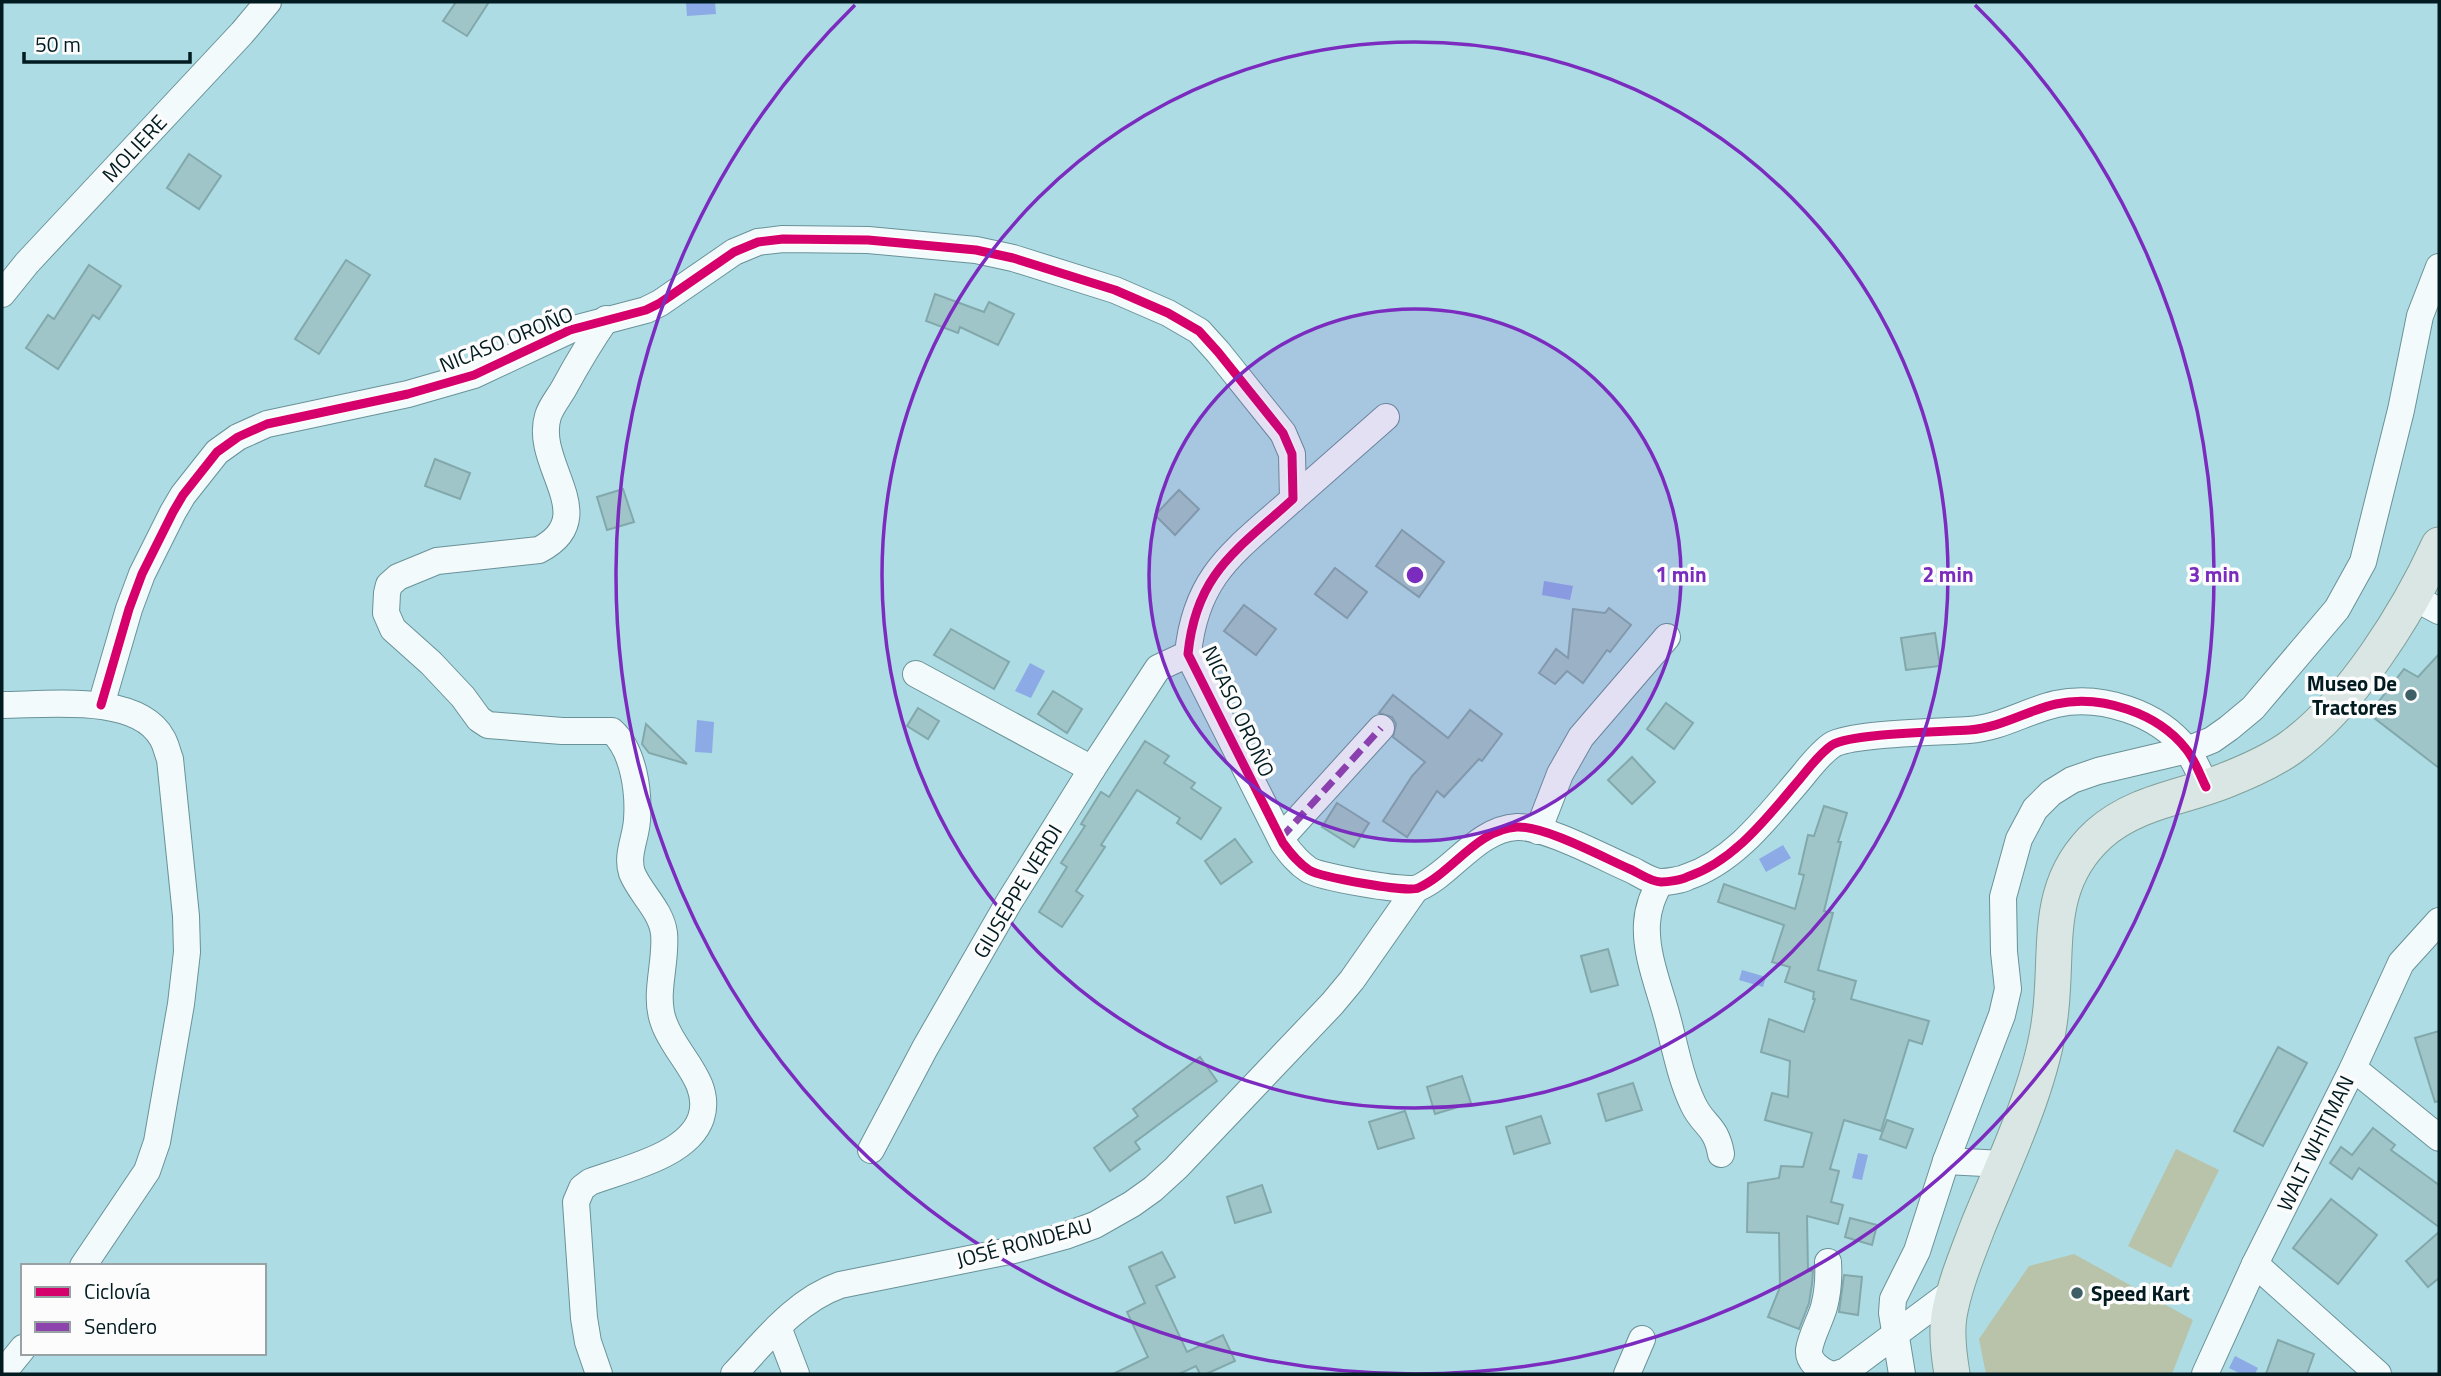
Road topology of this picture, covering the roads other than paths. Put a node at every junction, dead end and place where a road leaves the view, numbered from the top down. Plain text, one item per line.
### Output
1 (268, 2) edge
2 (2439, 267) edge
3 (2, 294) edge
4 (606, 319) junction
5 (1386, 417) dead end
6 (1293, 499) junction
7 (2439, 545) edge
8 (2426, 604) edge
9 (1667, 637) dead end
10 (1188, 654) junction
11 (916, 674) dead end
12 (2, 705) edge
13 (101, 705) junction
14 (1381, 728) dead end
15 (2187, 750) junction
16 (1092, 769) junction
17 (2206, 787) junction
18 (1538, 831) junction
19 (1281, 838) junction
20 (1660, 882) junction
21 (1415, 890) junction
22 (2439, 921) edge
23 (2353, 1068) junction
24 (2439, 1138) edge
25 (871, 1150) dead end
26 (1721, 1154) dead end
27 (1946, 1161) junction
28 (2003, 1164) junction
29 (1828, 1262) dead end
30 (84, 1264) edge
31 (2255, 1264) junction
32 (1956, 1289) junction
33 (778, 1327) junction
34 (1896, 1333) junction
35 (1642, 1339) dead end
36 (21, 1350) edge
37 (2, 1374) edge
38 (599, 1374) edge
39 (734, 1374) edge
40 (796, 1374) edge
41 (1627, 1374) edge
42 (1829, 1374) edge
43 (1837, 1374) edge
44 (1902, 1374) edge
45 (1952, 1374) edge
46 (2205, 1374) edge
47 (2378, 1374) edge

1 - 3 street, MOLIERE
2 - 15 street
4 - 6 street, NICASO OROÑO
4 - 13 street, NICASO OROÑO
4 - 38 street
5 - 6 street
6 - 10 street, NICASO OROÑO
7 - 8 main road
8 - 17 main road
9 - 18 street
10 - 16 street, GIUSEPPE VERDI
10 - 19 street, NICASO OROÑO
11 - 16 street
12 - 13 street
13 - 30 street
14 - 19 street
15 - 17 street
15 - 20 street
15 - 27 street
16 - 25 street, GIUSEPPE VERDI
17 - 28 main road
18 - 20 street
18 - 21 street
19 - 21 street, NICASO OROÑO
20 - 26 street
21 - 33 street, JOSÉ RONDEAU
22 - 23 street, WALT WHITMAN
23 - 24 street
23 - 31 street, WALT WHITMAN
27 - 28 street
27 - 34 street
28 - 32 main road
29 - 42 street
31 - 46 street, WALT WHITMAN
31 - 47 street
32 - 34 street
32 - 45 main road
33 - 39 street, JOSÉ RONDEAU
33 - 40 street
34 - 43 street
34 - 44 street
35 - 41 street
36 - 37 street

